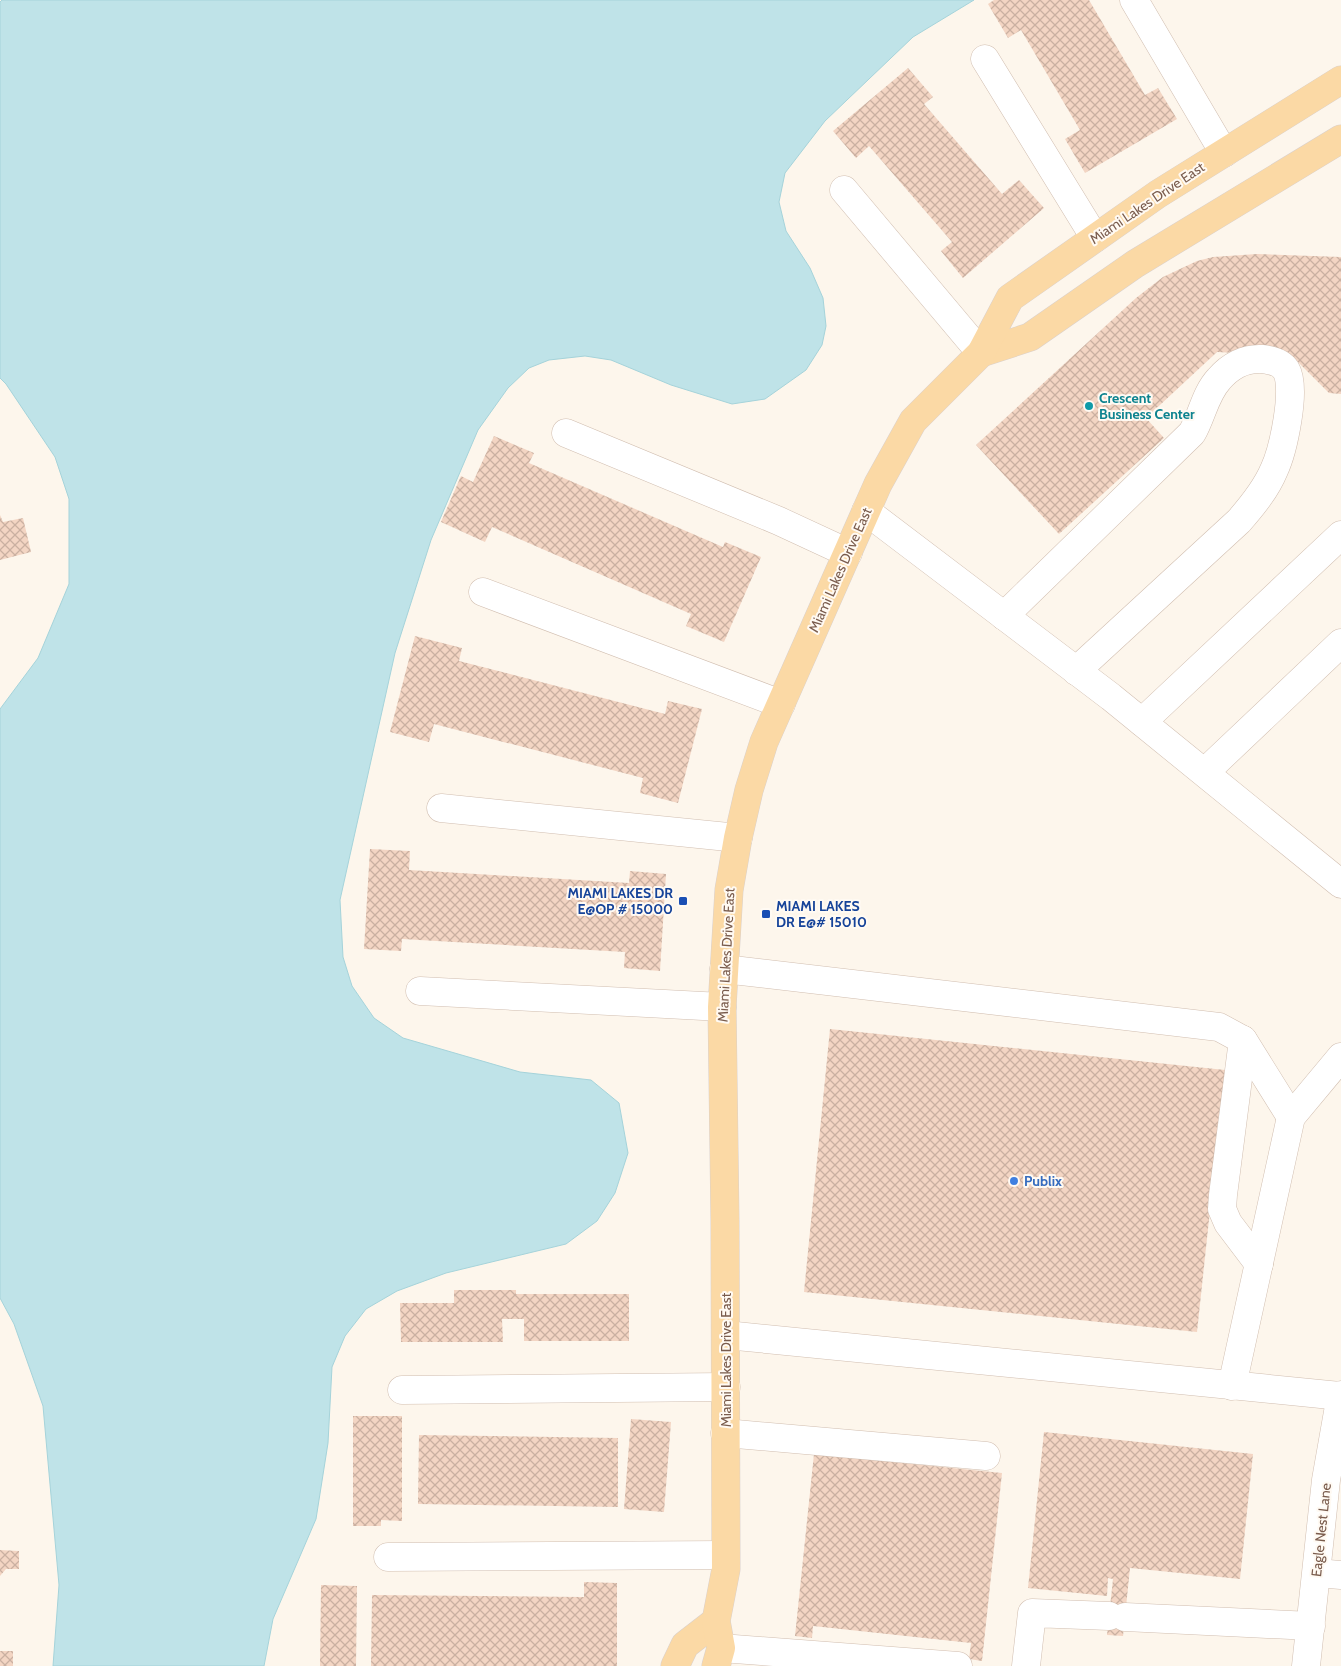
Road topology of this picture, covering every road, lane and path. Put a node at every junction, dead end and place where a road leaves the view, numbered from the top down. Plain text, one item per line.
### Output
1 (1134, 0) edge
2 (984, 60) dead end
3 (1341, 80) edge
4 (1341, 139) edge
5 (1224, 153) junction
6 (844, 190) dead end
7 (1095, 238) junction
8 (980, 353) junction
9 (566, 433) dead end
10 (866, 511) junction
11 (1341, 535) edge
12 (848, 553) junction
13 (483, 592) dead end
14 (1004, 616) junction
15 (1341, 643) edge
16 (1076, 670) junction
17 (781, 704) junction
18 (1142, 722) junction
19 (1205, 772) junction
20 (441, 808) dead end
21 (738, 838) junction
22 (1341, 884) edge
23 (724, 969) junction
24 (420, 991) dead end
25 (722, 1007) junction
26 (1243, 1040) junction
27 (1341, 1057) edge
28 (1291, 1117) junction
29 (1259, 1264) junction
30 (726, 1335) junction
31 (1232, 1386) junction
32 (726, 1387) junction
33 (402, 1390) dead end
34 (1340, 1400) edge
35 (726, 1433) junction
36 (986, 1456) dead end
37 (725, 1555) junction
38 (388, 1557) dead end
39 (1329, 1574) edge
40 (716, 1621) junction
41 (1311, 1626) junction
42 (718, 1657) edge
43 (675, 1666) edge
44 (958, 1666) edge
45 (1026, 1666) edge
46 (1306, 1666) edge

1 - 5 street
2 - 7 street
3 - 5 main road, Miami Lakes Drive East
4 - 8 main road, Miami Lakes Drive East
5 - 7 main road, Miami Lakes Drive East
6 - 8 street
7 - 8 main road, Miami Lakes Drive East
8 - 10 main road, Miami Lakes Drive East
9 - 12 street
10 - 12 main road, Miami Lakes Drive East
10 - 14 street
11 - 18 street
12 - 17 main road, Miami Lakes Drive East
13 - 17 street
14 - 16 street
14 - 16 street
15 - 19 street
16 - 18 street
17 - 21 main road, Miami Lakes Drive East
18 - 19 street
19 - 22 street
20 - 21 street
21 - 23 main road, Miami Lakes Drive East
23 - 25 main road, Miami Lakes Drive East
23 - 26 street
24 - 25 street
25 - 30 main road, Miami Lakes Drive East
26 - 28 street
26 - 29 street
27 - 28 street
28 - 29 street
29 - 31 street
30 - 31 street
30 - 32 main road, Miami Lakes Drive East
31 - 34 street
32 - 33 street
32 - 35 main road, Miami Lakes Drive East
34 - 39 street, Eagle Nest Lane
35 - 36 street
35 - 37 main road, Miami Lakes Drive East
37 - 38 street
37 - 40 main road, Miami Lakes Drive East
39 - 41 street, Eagle Nest Lane
40 - 42 main road, Miami Lakes Drive East
40 - 43 main road
41 - 45 street
41 - 46 street, Eagle Nest Lane
42 - 44 street

